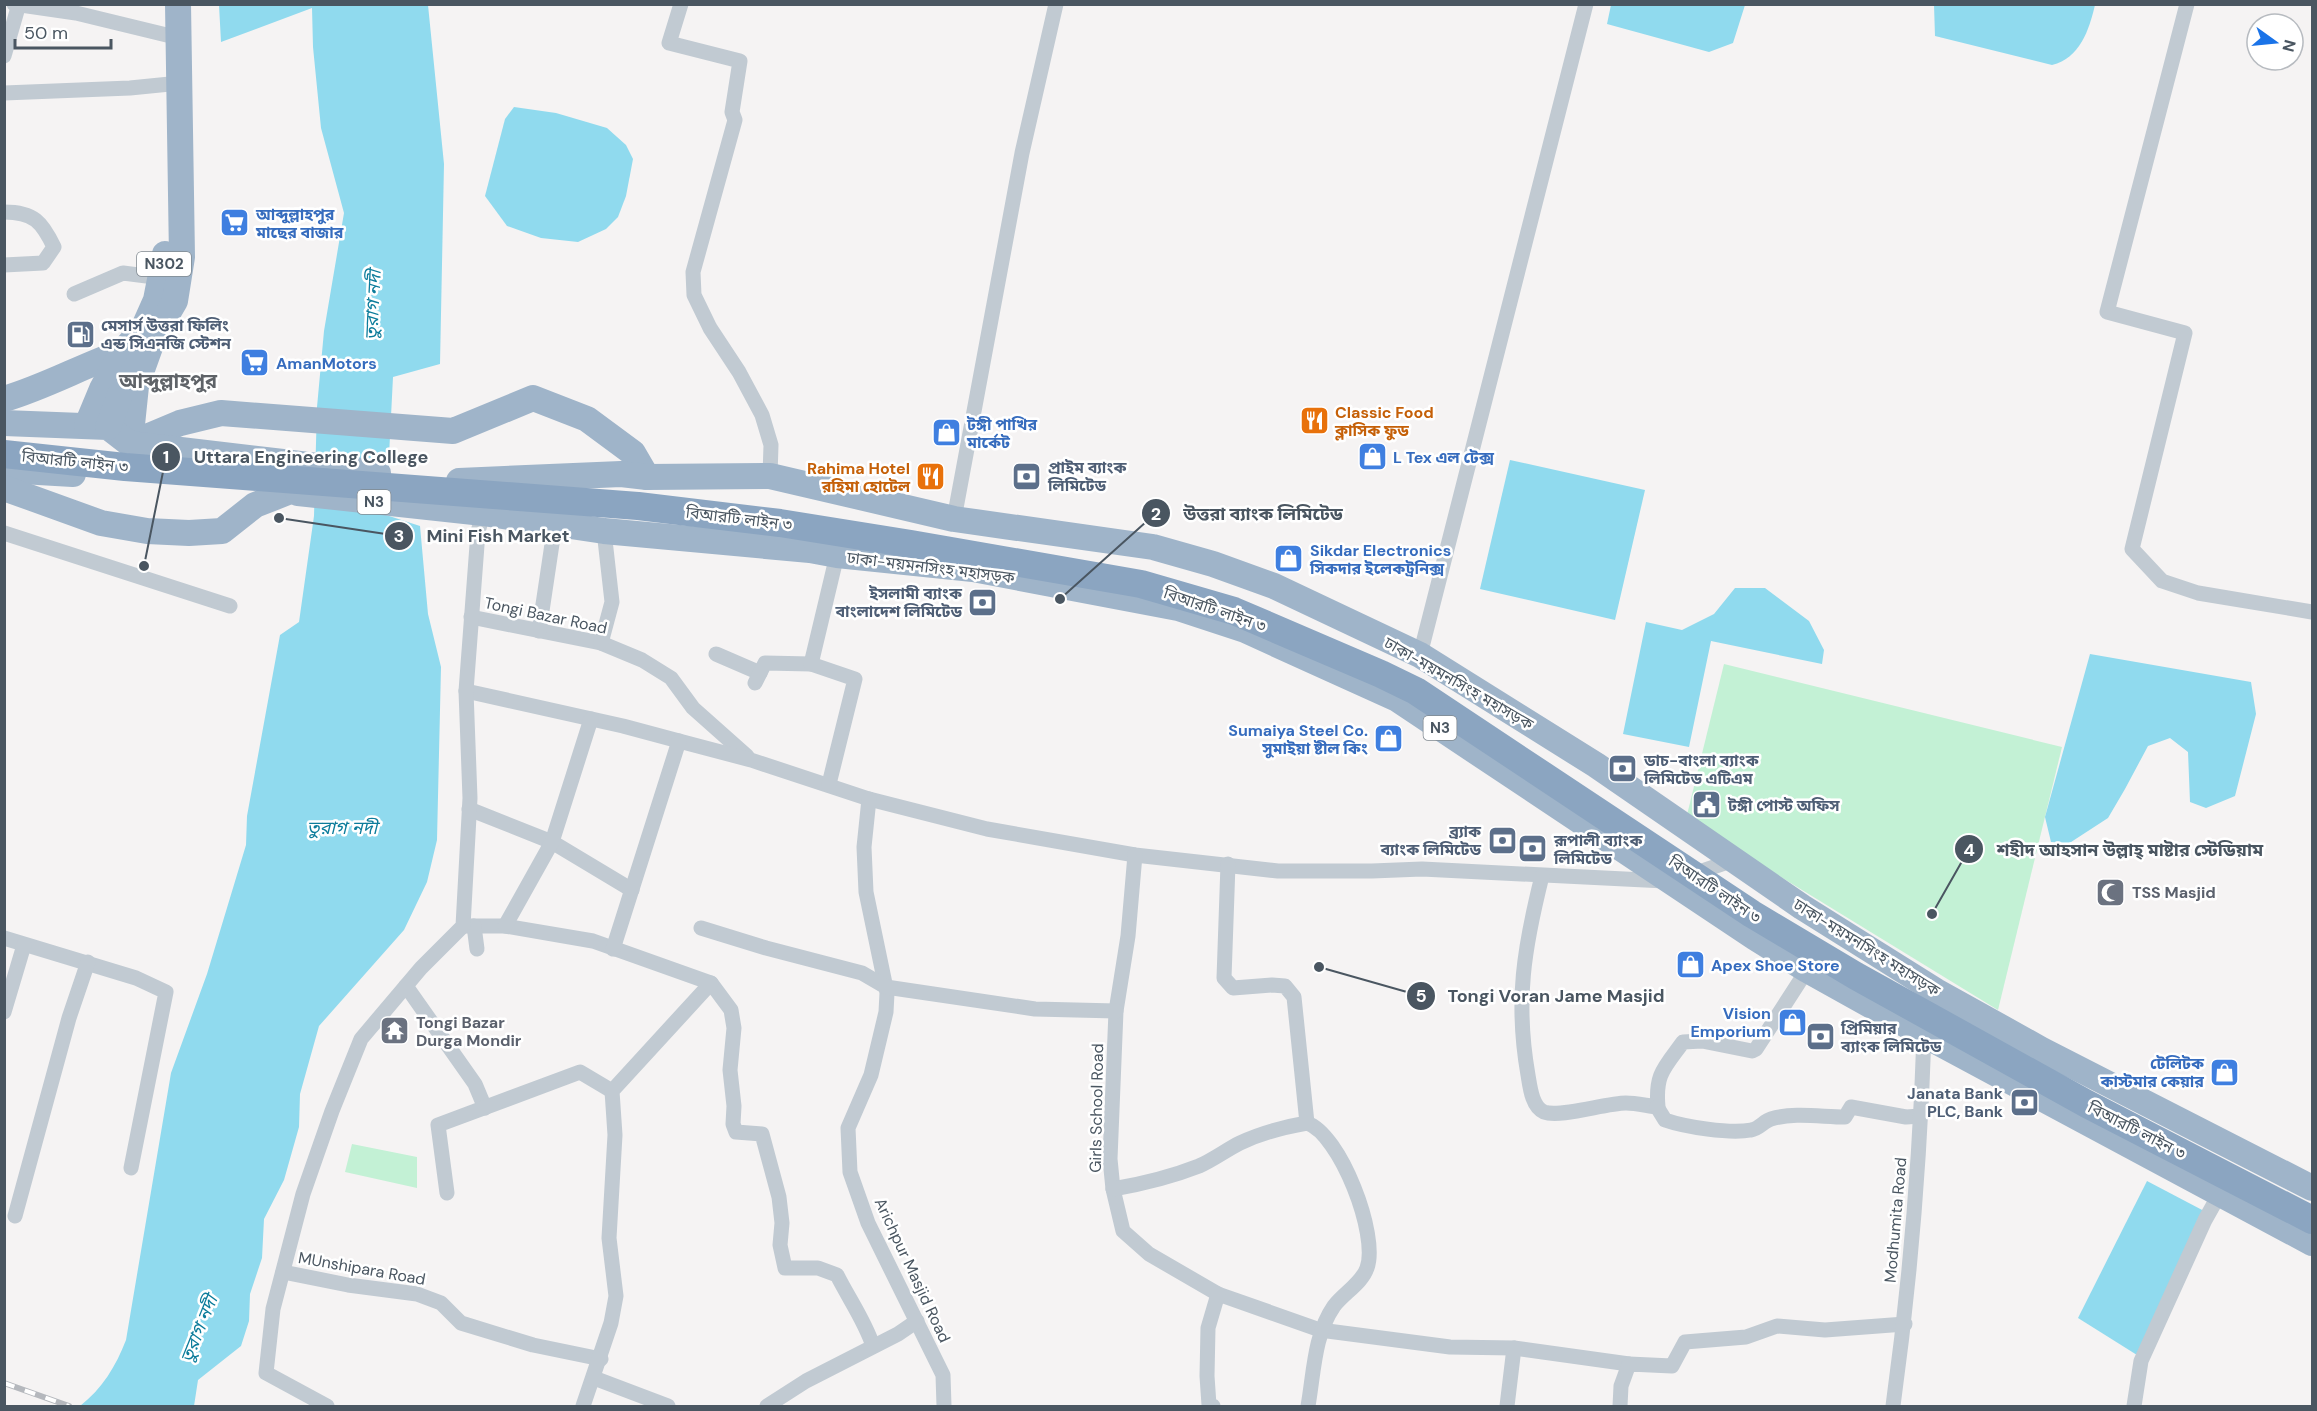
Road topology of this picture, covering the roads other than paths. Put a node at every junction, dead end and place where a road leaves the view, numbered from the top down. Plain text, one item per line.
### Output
1 (178, 4) edge
2 (681, 4) edge
3 (1056, 4) edge
4 (1586, 4) edge
5 (2187, 4) edge
6 (17, 5) edge
7 (179, 38) junction
8 (4, 57) edge
9 (180, 83) junction
10 (4, 93) edge
11 (4, 212) edge
12 (4, 265) edge
13 (162, 278) junction
14 (74, 294) dead end
15 (150, 347) junction
16 (122, 352) junction
17 (4, 399) edge
18 (4, 423) edge
19 (97, 426) junction
20 (130, 444) junction
21 (4, 454) edge
22 (4, 470) edge
23 (770, 476) junction
24 (647, 477) junction
25 (294, 479) junction
26 (4, 488) edge
27 (472, 512) junction
28 (954, 519) junction
29 (555, 524) junction
30 (604, 531) junction
31 (4, 533) edge
32 (837, 555) junction
33 (230, 606) dead end
34 (2313, 612) edge
35 (471, 617) junction
36 (539, 631) junction
37 (601, 643) junction
38 (716, 654) dead end
39 (1420, 656) junction
40 (811, 664) junction
41 (466, 692) junction
42 (591, 719) junction
43 (679, 741) junction
44 (751, 760) junction
45 (829, 784) junction
46 (869, 799) junction
47 (469, 809) junction
48 (552, 842) junction
49 (1135, 855) junction
50 (1734, 860) junction
51 (1228, 864) junction
52 (1677, 875) junction
53 (1542, 876) junction
54 (632, 890) junction
55 (468, 926) junction
56 (505, 926) junction
57 (701, 928) dead end
58 (4, 938) edge
59 (24, 945) junction
60 (477, 949) dead end
61 (613, 949) junction
62 (88, 962) junction
63 (1807, 970) junction
64 (711, 983) junction
65 (406, 986) junction
66 (886, 987) junction
67 (1116, 1011) junction
68 (4, 1012) edge
69 (1924, 1035) junction
70 (612, 1091) junction
71 (1657, 1107) junction
72 (485, 1108) junction
73 (1921, 1116) junction
74 (1307, 1123) junction
75 (131, 1168) dead end
76 (2313, 1188) edge
77 (1113, 1189) junction
78 (447, 1193) dead end
79 (2219, 1195) junction
80 (15, 1216) dead end
81 (2313, 1220) edge
82 (2313, 1243) edge
83 (283, 1272) junction
84 (1218, 1294) junction
85 (917, 1321) junction
86 (1905, 1324) junction
87 (1320, 1330) junction
88 (873, 1346) junction
89 (1514, 1348) junction
90 (601, 1359) junction
91 (1629, 1364) junction
92 (594, 1378) junction
93 (327, 1407) edge
94 (583, 1407) edge
95 (668, 1407) edge
96 (767, 1407) edge
97 (944, 1407) edge
98 (1213, 1407) edge
99 (1308, 1407) edge
100 (1507, 1407) edge
101 (1620, 1407) edge
102 (1893, 1407) edge
103 (2134, 1407) edge

1 - 7 highway, N302
2 - 23 street
3 - 28 street
4 - 39 street
5 - 34 street
6 - 7 street
6 - 8 street
7 - 9 highway, N302
9 - 10 street
9 - 13 highway, N302
9 - 15 highway, N302
11 - 12 street
13 - 14 street
13 - 16 highway, N302
15 - 19 highway, N302
15 - 20 highway, N302
16 - 17 highway
16 - 19 highway, N302
18 - 19 highway
19 - 20 highway
20 - 24 highway
20 - 25 highway, N3
21 - 25 highway, বিআরটি লাইন ৩
22 - 25 highway, N3
23 - 24 highway, ঢাকা-ময়মনসিংহ মহাসড়ক / N3
23 - 28 highway, ঢাকা-ময়মনসিংহ মহাসড়ক / N3
24 - 25 highway, ঢাকা-ময়মনসিংহ মহাসড়ক / N3
25 - 26 highway
25 - 27 highway, N3
25 - 52 highway, বিআরটি লাইন ৩
27 - 29 highway, ঢাকা-ময়মনসিংহ মহাসড়ক / N3
27 - 35 street
28 - 39 highway, ঢাকা-ময়মনসিংহ মহাসড়ক / N3
29 - 30 highway, ঢাকা-ময়মনসিংহ মহাসড়ক / N3
29 - 36 street
30 - 32 highway, ঢাকা-ময়মনসিংহ মহাসড়ক / N3
30 - 37 street
31 - 33 street
32 - 40 street
32 - 52 highway, ঢাকা-ময়মনসিংহ মহাসড়ক / N3
35 - 36 street, Tongi Bazar Road
35 - 41 street
36 - 37 street, Tongi Bazar Road
37 - 44 street, Tongi Bazar Road
38 - 40 street
39 - 50 highway, ঢাকা-ময়মনসিংহ মহাসড়ক / N3
40 - 45 street
41 - 42 street
41 - 47 street
42 - 43 street
42 - 48 street
43 - 44 street
43 - 54 street
44 - 45 street
45 - 46 street
46 - 49 street
46 - 66 street, Arichpur Masjid Road
47 - 48 street
47 - 55 street
48 - 54 street
48 - 56 street
49 - 51 street
49 - 67 street, Girls School Road
50 - 52 street
50 - 76 highway, ঢাকা-ময়মনসিংহ মহাসড়ক / N3
51 - 53 street
51 - 74 street
52 - 53 street
52 - 63 highway, ঢাকা-ময়মনসিংহ মহাসড়ক
52 - 81 highway, বিআরটি লাইন ৩
53 - 71 street
54 - 61 street
55 - 56 street
55 - 60 street
55 - 65 street
56 - 61 street
57 - 66 street
58 - 59 street
59 - 62 street
59 - 68 street
61 - 64 street
62 - 75 street
62 - 80 street
63 - 69 highway
63 - 71 street
64 - 70 street
64 - 88 street
65 - 72 street
65 - 83 street
66 - 67 street
66 - 85 street, Arichpur Masjid Road
67 - 77 street, Girls School Road
69 - 73 street, Modhumita Road
69 - 79 highway
70 - 72 street
70 - 90 street
71 - 73 street
72 - 78 street
73 - 86 street, Modhumita Road
74 - 77 street
74 - 87 street
77 - 84 street, Girls School Road
79 - 82 highway
79 - 103 street
83 - 90 street, MUnshipara Road
83 - 93 street
84 - 87 street, Girls School Road
84 - 98 street
85 - 88 street
85 - 97 street, Arichpur Masjid Road
86 - 91 street, Girls School Road
86 - 102 street, Modhumita Road
87 - 89 street, Girls School Road
87 - 99 street
88 - 96 street
89 - 91 street, Girls School Road
89 - 100 street
90 - 92 street
91 - 101 street
92 - 94 street
92 - 95 street

